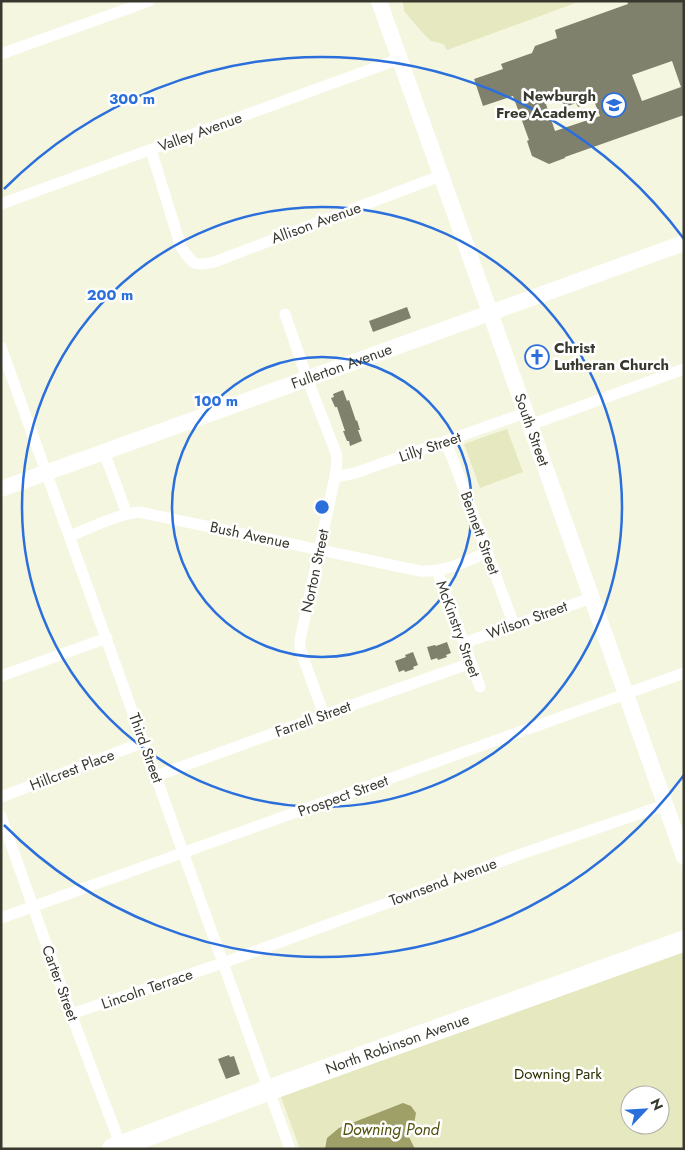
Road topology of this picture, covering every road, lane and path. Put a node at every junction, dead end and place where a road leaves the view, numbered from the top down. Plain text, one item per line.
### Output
1 (148, 1) edge
2 (379, 1) edge
3 (1, 54) edge
4 (399, 60) junction
5 (151, 150) junction
6 (440, 176) junction
7 (1, 204) edge
8 (684, 243) edge
9 (490, 313) junction
10 (285, 314) dead end
11 (1, 348) edge
12 (684, 369) edge
13 (6, 378) edge
14 (307, 378) junction
15 (527, 419) junction
16 (445, 441) junction
17 (104, 452) junction
18 (47, 473) junction
19 (335, 477) junction
20 (1, 489) edge
21 (127, 514) junction
22 (70, 536) junction
23 (319, 550) junction
24 (488, 553) junction
25 (437, 571) junction
26 (591, 598) junction
27 (514, 625) junction
28 (107, 638) junction
29 (464, 643) junction
30 (471, 663) junction
31 (684, 673) edge
32 (1, 676) edge
33 (480, 687) dead end
34 (626, 694) junction
35 (324, 715) junction
36 (144, 742) junction
37 (156, 776) junction
38 (1, 797) edge
39 (665, 805) junction
40 (1, 816) edge
41 (183, 853) junction
42 (684, 857) edge
43 (33, 906) junction
44 (1, 918) edge
45 (684, 941) edge
46 (223, 963) junction
47 (71, 1014) junction
48 (269, 1090) junction
49 (119, 1148) edge
50 (290, 1149) edge

1 - 3 street
2 - 4 street, South Street
4 - 5 street, Valley Avenue
4 - 6 street, South Street
5 - 6 street, Allison Avenue
5 - 7 street, Valley Avenue
6 - 9 street, South Street
8 - 9 street, Fullerton Avenue
9 - 14 street, Fullerton Avenue
9 - 15 street, South Street
10 - 14 street, Norton Street
11 - 13 street, Third Street
12 - 15 street, Lilly Street
13 - 18 street, Third Street
14 - 17 street, Fullerton Avenue
14 - 19 street, Norton Street
15 - 16 street, Lilly Street
15 - 26 street, South Street
16 - 19 street, Lilly Street
16 - 24 street, Bennett Street
17 - 18 street, Fullerton Avenue
17 - 21 street
18 - 20 street, Fullerton Avenue
18 - 22 street, Third Street
19 - 23 street, Norton Street
21 - 22 street, Bush Avenue
21 - 23 street, Bush Avenue
22 - 28 street, Third Street
23 - 25 street, Bush Avenue
23 - 35 street, Norton Street
24 - 25 street, Bush Avenue
24 - 27 street, Bennett Street
25 - 29 street, McKinstry Street
26 - 27 street, Wilson Street
26 - 34 street, South Street
27 - 29 street, Wilson Street
28 - 32 street
28 - 36 street, Third Street
29 - 30 street, McKinstry Street
30 - 33 street, McKinstry Street
30 - 35 street, Farrell Street
31 - 34 street, Prospect Street
34 - 39 street, South Street
34 - 41 street, Prospect Street
35 - 37 street, Farrell Street
36 - 37 street, Third Street
36 - 38 street, Hillcrest Place
37 - 41 street, Third Street
39 - 42 street, South Street
39 - 46 street, Townsend Avenue
40 - 43 street, Carter Street
41 - 43 street, Prospect Street
41 - 46 street, Third Street
43 - 44 street, Prospect Street
43 - 47 street, Carter Street
45 - 48 highway, North Robinson Avenue
46 - 47 street, Lincoln Terrace
46 - 48 street, Third Street
47 - 49 street, Carter Street
48 - 49 highway, North Robinson Avenue
48 - 50 street, Third Street

